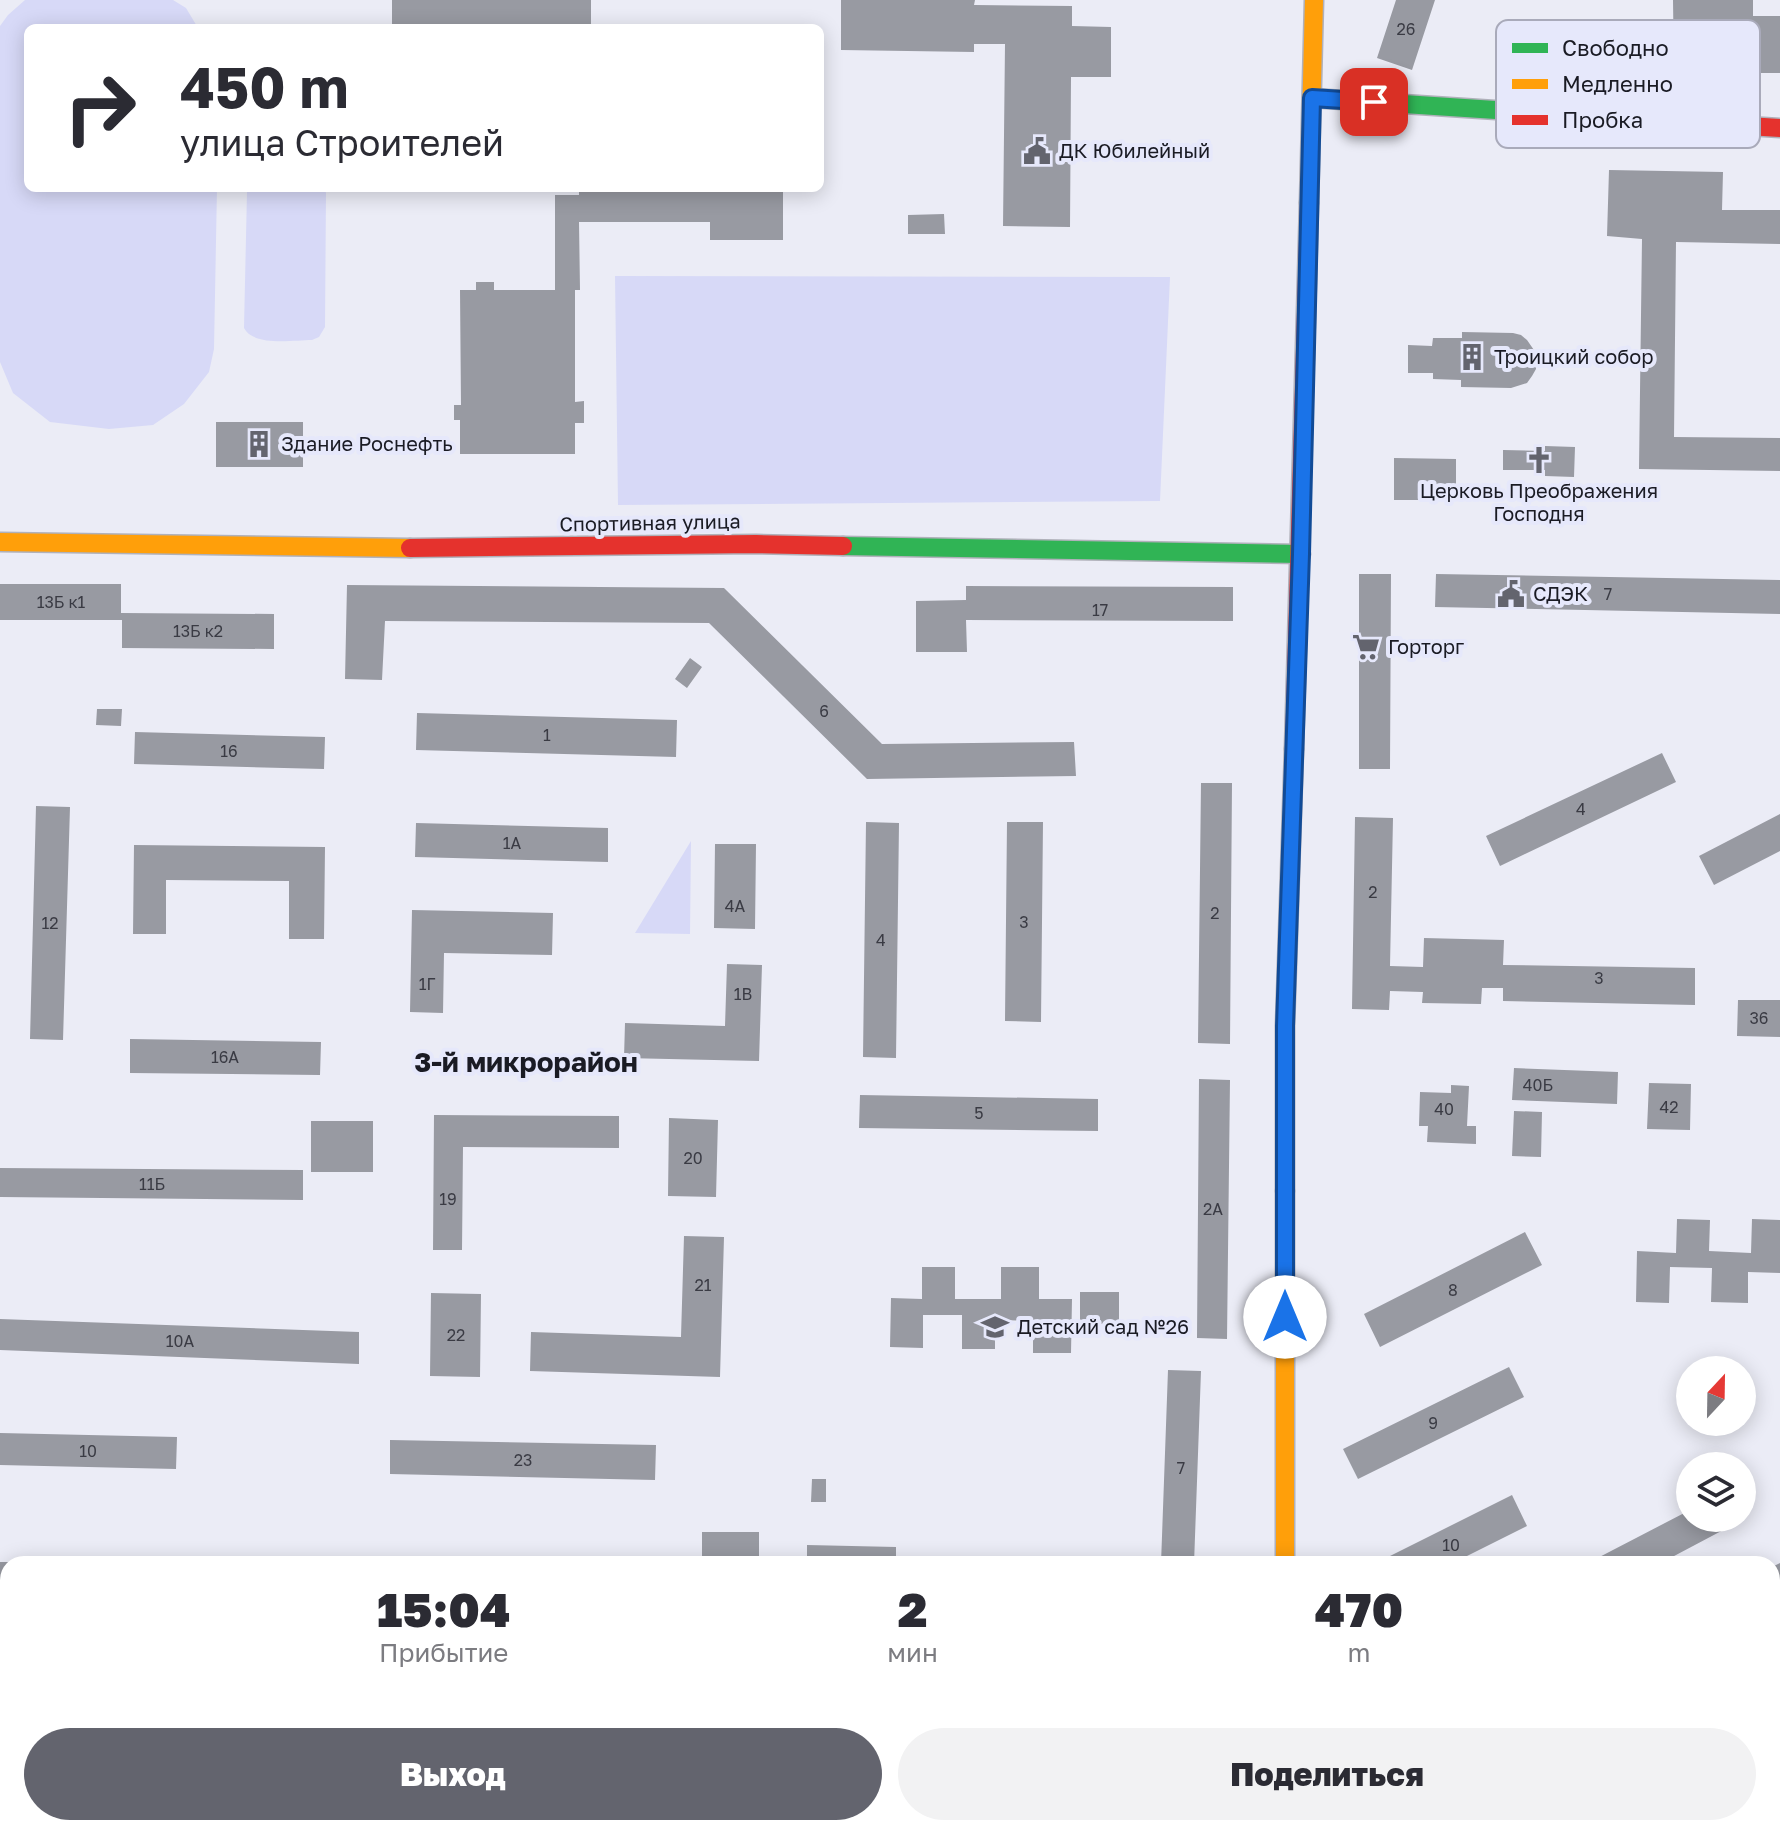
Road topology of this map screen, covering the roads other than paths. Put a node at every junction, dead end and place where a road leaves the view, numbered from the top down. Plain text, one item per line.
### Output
1 (1314, 0) edge
2 (1312, 98) junction
3 (1496, 110) edge
4 (1760, 127) edge
5 (1780, 128) edge
6 (0, 542) edge
7 (1301, 554) junction
8 (1285, 1556) edge

1 - 2 street
2 - 3 street
2 - 7 street
4 - 5 street
6 - 7 street, Спортивная улица
7 - 8 street

